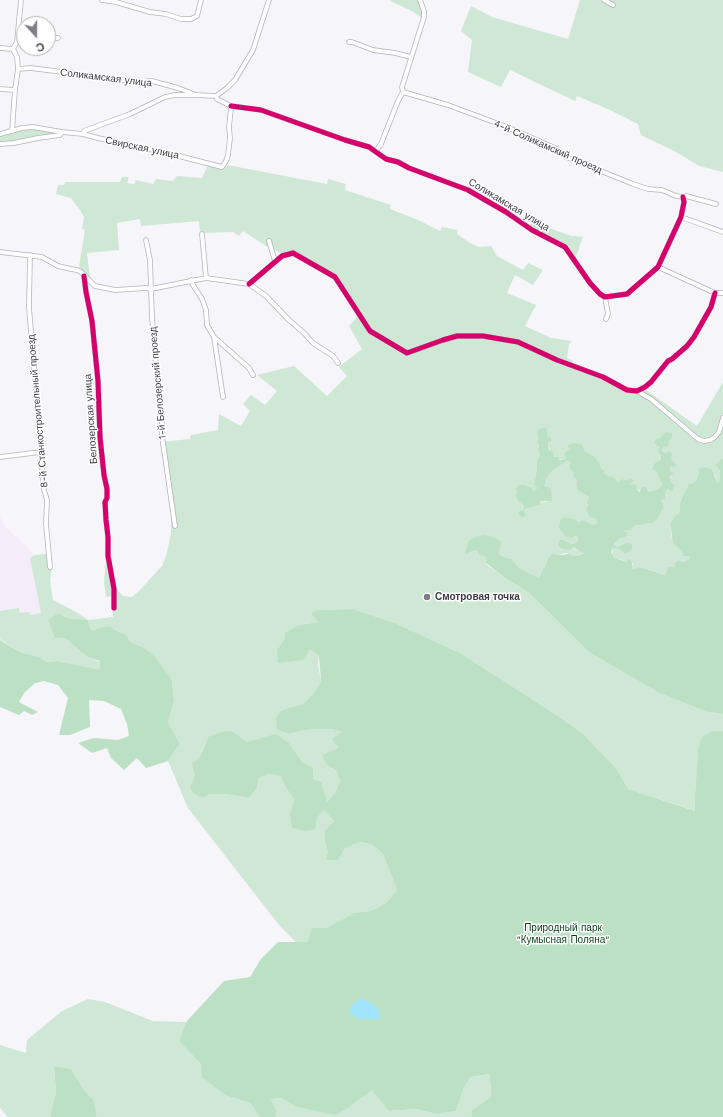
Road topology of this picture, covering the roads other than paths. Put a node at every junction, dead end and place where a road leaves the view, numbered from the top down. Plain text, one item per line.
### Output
1 (21, 0) edge
2 (102, 0) edge
3 (201, 0) edge
4 (269, 0) edge
5 (420, 0) edge
6 (604, 0) edge
7 (613, 5) dead end
8 (20, 16) edge
9 (349, 42) dead end
10 (16, 44) edge
11 (0, 48) edge
12 (13, 49) junction
13 (412, 57) junction
14 (18, 68) junction
15 (0, 89) edge
16 (15, 90) junction
17 (403, 92) junction
18 (196, 95) junction
19 (216, 96) junction
20 (231, 106) junction
21 (12, 131) junction
22 (62, 132) junction
23 (0, 134) edge
24 (83, 134) junction
25 (0, 144) edge
26 (376, 151) junction
27 (684, 197) junction
28 (716, 204) dead end
29 (682, 217) junction
30 (723, 232) edge
31 (202, 234) dead end
32 (146, 240) dead end
33 (269, 241) dead end
34 (0, 252) edge
35 (30, 255) junction
36 (275, 261) junction
37 (658, 267) junction
38 (84, 276) junction
39 (206, 278) junction
40 (191, 280) junction
41 (249, 284) junction
42 (151, 289) junction
43 (715, 293) junction
44 (723, 293) edge
45 (606, 297) junction
46 (606, 319) dead end
47 (214, 337) junction
48 (338, 363) dead end
49 (253, 375) dead end
50 (637, 391) junction
51 (223, 396) dead end
52 (723, 418) edge
53 (42, 452) junction
54 (0, 457) edge
55 (175, 526) dead end
56 (50, 567) dead end
57 (114, 608) dead end

1 - 8 street
2 - 3 street
4 - 19 street
5 - 13 street
6 - 7 street
9 - 13 street
10 - 12 street
11 - 12 street
12 - 14 street
13 - 17 street
14 - 16 street
14 - 18 street, Соликамская улица
15 - 16 street
16 - 21 street
17 - 26 street
17 - 27 street, 4-й Соликамский проезд
18 - 19 street, Соликамская улица
18 - 24 street
19 - 20 street
20 - 24 street, Свирская улица
20 - 26 street, Соликамская улица
21 - 22 street, Свирская улица
21 - 23 street, Свирская улица
22 - 24 street, Свирская улица
22 - 25 street, Свирская улица
26 - 45 street, Соликамская улица
27 - 28 street, 4-й Соликамский проезд
27 - 29 street
29 - 30 street
29 - 37 street
31 - 39 street
32 - 42 street, 1-й Белозерский проезд
33 - 36 street
34 - 35 street
35 - 38 street
35 - 53 street, 8-й Станкостроительный проезд
36 - 41 street
36 - 50 street
37 - 43 street
37 - 45 street
38 - 42 street
38 - 57 street, Белозерская улица
39 - 40 street
39 - 41 street
40 - 42 street
40 - 47 street
41 - 48 street
42 - 55 street, 1-й Белозерский проезд
43 - 44 street
43 - 50 street
45 - 46 street
47 - 49 street
47 - 51 street
50 - 52 street
53 - 54 street
53 - 56 street, 8-й Станкостроительный проезд

